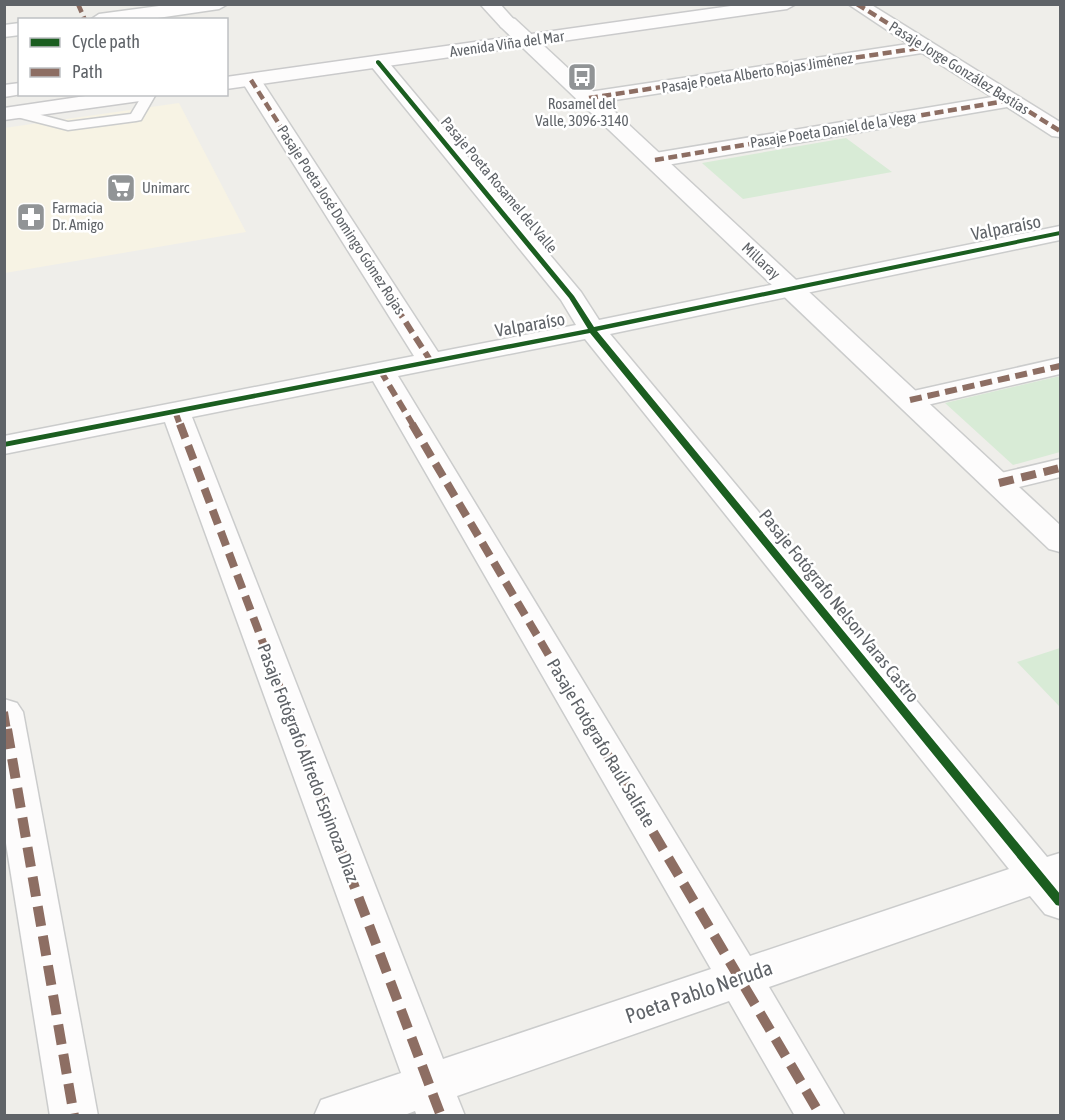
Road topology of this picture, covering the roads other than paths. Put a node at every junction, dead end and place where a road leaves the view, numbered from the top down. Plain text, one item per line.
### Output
1 (78, 4) edge
2 (489, 4) edge
3 (787, 4) edge
4 (857, 4) edge
5 (218, 5) edge
6 (84, 18) edge
7 (115, 18) edge
8 (482, 26) dead end
9 (521, 28) junction
10 (926, 47) junction
11 (378, 62) junction
12 (251, 80) junction
13 (228, 83) edge
14 (134, 96) edge
15 (589, 99) junction
16 (1012, 100) junction
17 (11, 113) edge
18 (1060, 130) edge
19 (655, 160) junction
20 (1060, 233) edge
21 (790, 288) junction
22 (592, 330) junction
23 (430, 360) junction
24 (1060, 366) edge
25 (380, 370) junction
26 (910, 400) junction
27 (175, 411) junction
28 (4, 445) edge
29 (1060, 468) edge
30 (999, 483) junction
31 (1060, 542) edge
32 (4, 712) edge
33 (1053, 882) edge
34 (740, 978) junction
35 (435, 1100) edge
36 (74, 1116) edge
37 (338, 1116) edge
38 (821, 1116) edge

1 - 6 street
2 - 9 street, Millaray
3 - 9 street, Avenida Viña del Mar
4 - 10 street, Pasaje Jorge González Bastías
5 - 7 street
8 - 9 street, Avenida Viña del Mar
9 - 11 street, Avenida Viña del Mar
9 - 15 street, Millaray
10 - 15 street, Pasaje Poeta Alberto Rojas Jiménez
10 - 16 street, Pasaje Jorge González Bastías
11 - 12 street, Avenida Viña del Mar
11 - 22 street, Pasaje Poeta Rosamel del Valle
12 - 13 street, Avenida Viña del Mar
12 - 23 street, Pasaje Poeta José Domingo Gómez Rojas
14 - 17 street
15 - 19 street, Millaray
16 - 18 street, Pasaje Jorge González Bastías
16 - 19 street, Pasaje Poeta Daniel de la Vega
19 - 21 street, Millaray
20 - 21 street, Valparaíso
21 - 22 street, Valparaíso
21 - 26 street, Millaray
22 - 23 street, Valparaíso
22 - 33 street, Pasaje Fotógrafo Nelson Varas Castro
23 - 25 street, Valparaíso
24 - 26 street
25 - 27 street, Valparaíso
25 - 34 street, Pasaje Fotógrafo Raúl Salfate
26 - 30 street, Millaray
27 - 28 street, Valparaíso
27 - 35 street, Pasaje Fotógrafo Alfredo Espinoza Díaz
29 - 30 street
30 - 31 street, Millaray
32 - 36 street
33 - 34 street, Poeta Pablo Neruda
34 - 35 street, Poeta Pablo Neruda
34 - 38 street, Pasaje Fotógrafo Raúl Salfate
35 - 37 street, Poeta Pablo Neruda

